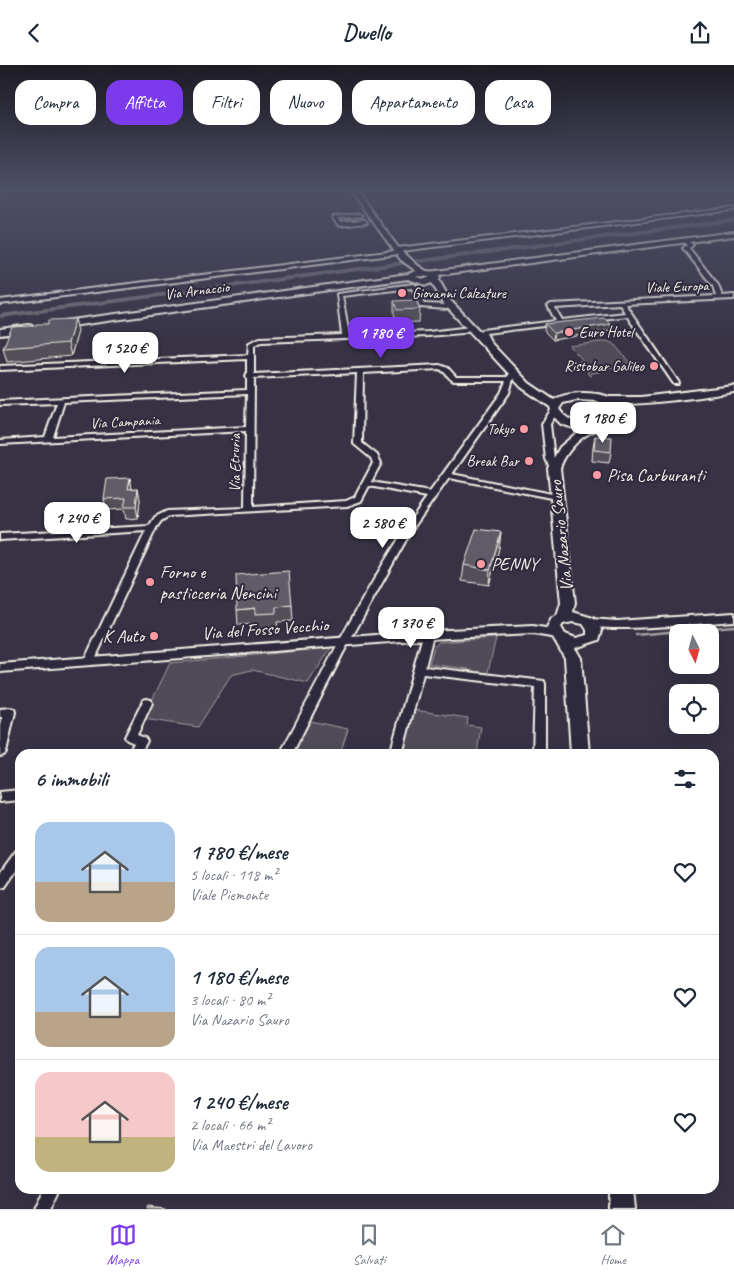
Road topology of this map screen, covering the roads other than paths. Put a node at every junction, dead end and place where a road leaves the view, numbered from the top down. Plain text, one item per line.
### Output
1 (392, 242) edge
2 (467, 242) edge
3 (684, 242) edge
4 (687, 242) edge
5 (398, 251) junction
6 (414, 273) junction
7 (430, 277) junction
8 (720, 298) junction
9 (731, 298) edge
10 (0, 302) edge
11 (620, 302) junction
12 (734, 305) edge
13 (448, 307) junction
14 (629, 314) junction
15 (560, 322) junction
16 (470, 328) junction
17 (501, 329) junction
18 (0, 332) edge
19 (428, 334) junction
20 (346, 337) junction
21 (478, 338) junction
22 (489, 344) junction
23 (250, 357) junction
24 (501, 359) junction
25 (0, 368) edge
26 (360, 371) junction
27 (250, 376) junction
28 (515, 377) junction
29 (676, 383) dead end
30 (734, 390) edge
31 (249, 392) junction
32 (571, 397) junction
33 (61, 400) junction
34 (607, 401) junction
35 (0, 403) edge
36 (554, 409) junction
37 (620, 415) junction
38 (565, 422) junction
39 (592, 428) junction
40 (248, 429) junction
41 (48, 439) junction
42 (1, 444) edge
43 (561, 452) junction
44 (554, 468) junction
45 (447, 475) junction
46 (366, 483) junction
47 (432, 495) junction
48 (556, 497) junction
49 (249, 510) junction
50 (152, 528) junction
51 (0, 537) edge
52 (734, 617) edge
53 (571, 624) junction
54 (428, 635) junction
55 (347, 641) junction
56 (573, 658) junction
57 (89, 661) junction
58 (0, 668) edge
59 (418, 670) junction
60 (146, 703) dead end
61 (0, 713) edge
62 (137, 749) edge
63 (289, 749) edge
64 (397, 749) edge
65 (539, 749) edge
66 (580, 749) edge
67 (0, 752) edge
68 (15, 796) edge
69 (0, 797) edge
70 (15, 862) edge
71 (0, 883) edge
72 (50, 1194) edge
73 (621, 1194) edge
74 (42, 1209) edge
75 (622, 1209) edge

1 - 5 main road
2 - 5 street
3 - 7 main road
4 - 8 street
5 - 6 main road
5 - 10 street
6 - 7 main road, Via Arnaccio
6 - 18 main road, Via Arnaccio
7 - 13 main road
7 - 16 main road
8 - 9 street, Viale Europa
8 - 11 street, Viale Europa
9 - 12 street
11 - 14 street, Viale Europa
11 - 15 street, Viale Europa
13 - 16 main road
13 - 20 street
14 - 15 street, Viale Europa
14 - 29 street
15 - 17 street, Viale Europa
16 - 17 street, Viale Europa
16 - 19 street
16 - 21 main road
16 - 22 main road
17 - 22 street, Viale Europa
19 - 20 street
19 - 21 street
20 - 23 street
21 - 24 main road
22 - 24 main road
23 - 25 street
23 - 27 street, Via Etruria
24 - 28 main road
26 - 27 street
26 - 28 street
26 - 46 street
27 - 31 street, Via Etruria
28 - 32 main road
28 - 36 main road
28 - 45 street
30 - 34 highway
30 - 37 highway
31 - 33 street
31 - 40 street, Via Etruria
32 - 34 main road
32 - 36 main road
33 - 35 street
33 - 41 street
34 - 37 main road
36 - 38 main road
36 - 44 street, Via Nazario Sauro
37 - 39 main road, Via Nazario Sauro
38 - 39 main road, Via Nazario Sauro
38 - 43 main road, Via Nazario Sauro
39 - 43 main road, Via Nazario Sauro
40 - 41 street, Via Campania
40 - 49 street, Via Etruria
41 - 42 street, Via Campania
43 - 44 main road, Via Nazario Sauro
44 - 48 main road, Via Nazario Sauro
45 - 47 street
45 - 48 street
46 - 47 street
46 - 49 street
47 - 55 street
48 - 53 main road, Via Nazario Sauro
49 - 50 street, Via Etruria
50 - 51 street
50 - 57 street, Via Etruria
52 - 53 street
53 - 54 street, Via del Fosso Vecchio
53 - 56 main road, Via Nazario Sauro
53 - 56 main road, Via Nazario Sauro
54 - 55 street, Via del Fosso Vecchio
54 - 59 street
55 - 57 street, Via del Fosso Vecchio
55 - 63 street
56 - 66 main road, Via Nazario Sauro
57 - 58 street, Via del Fosso Vecchio
59 - 64 street
59 - 65 street
60 - 62 street
61 - 67 street
68 - 69 street
70 - 71 street
72 - 74 street
73 - 75 main road

